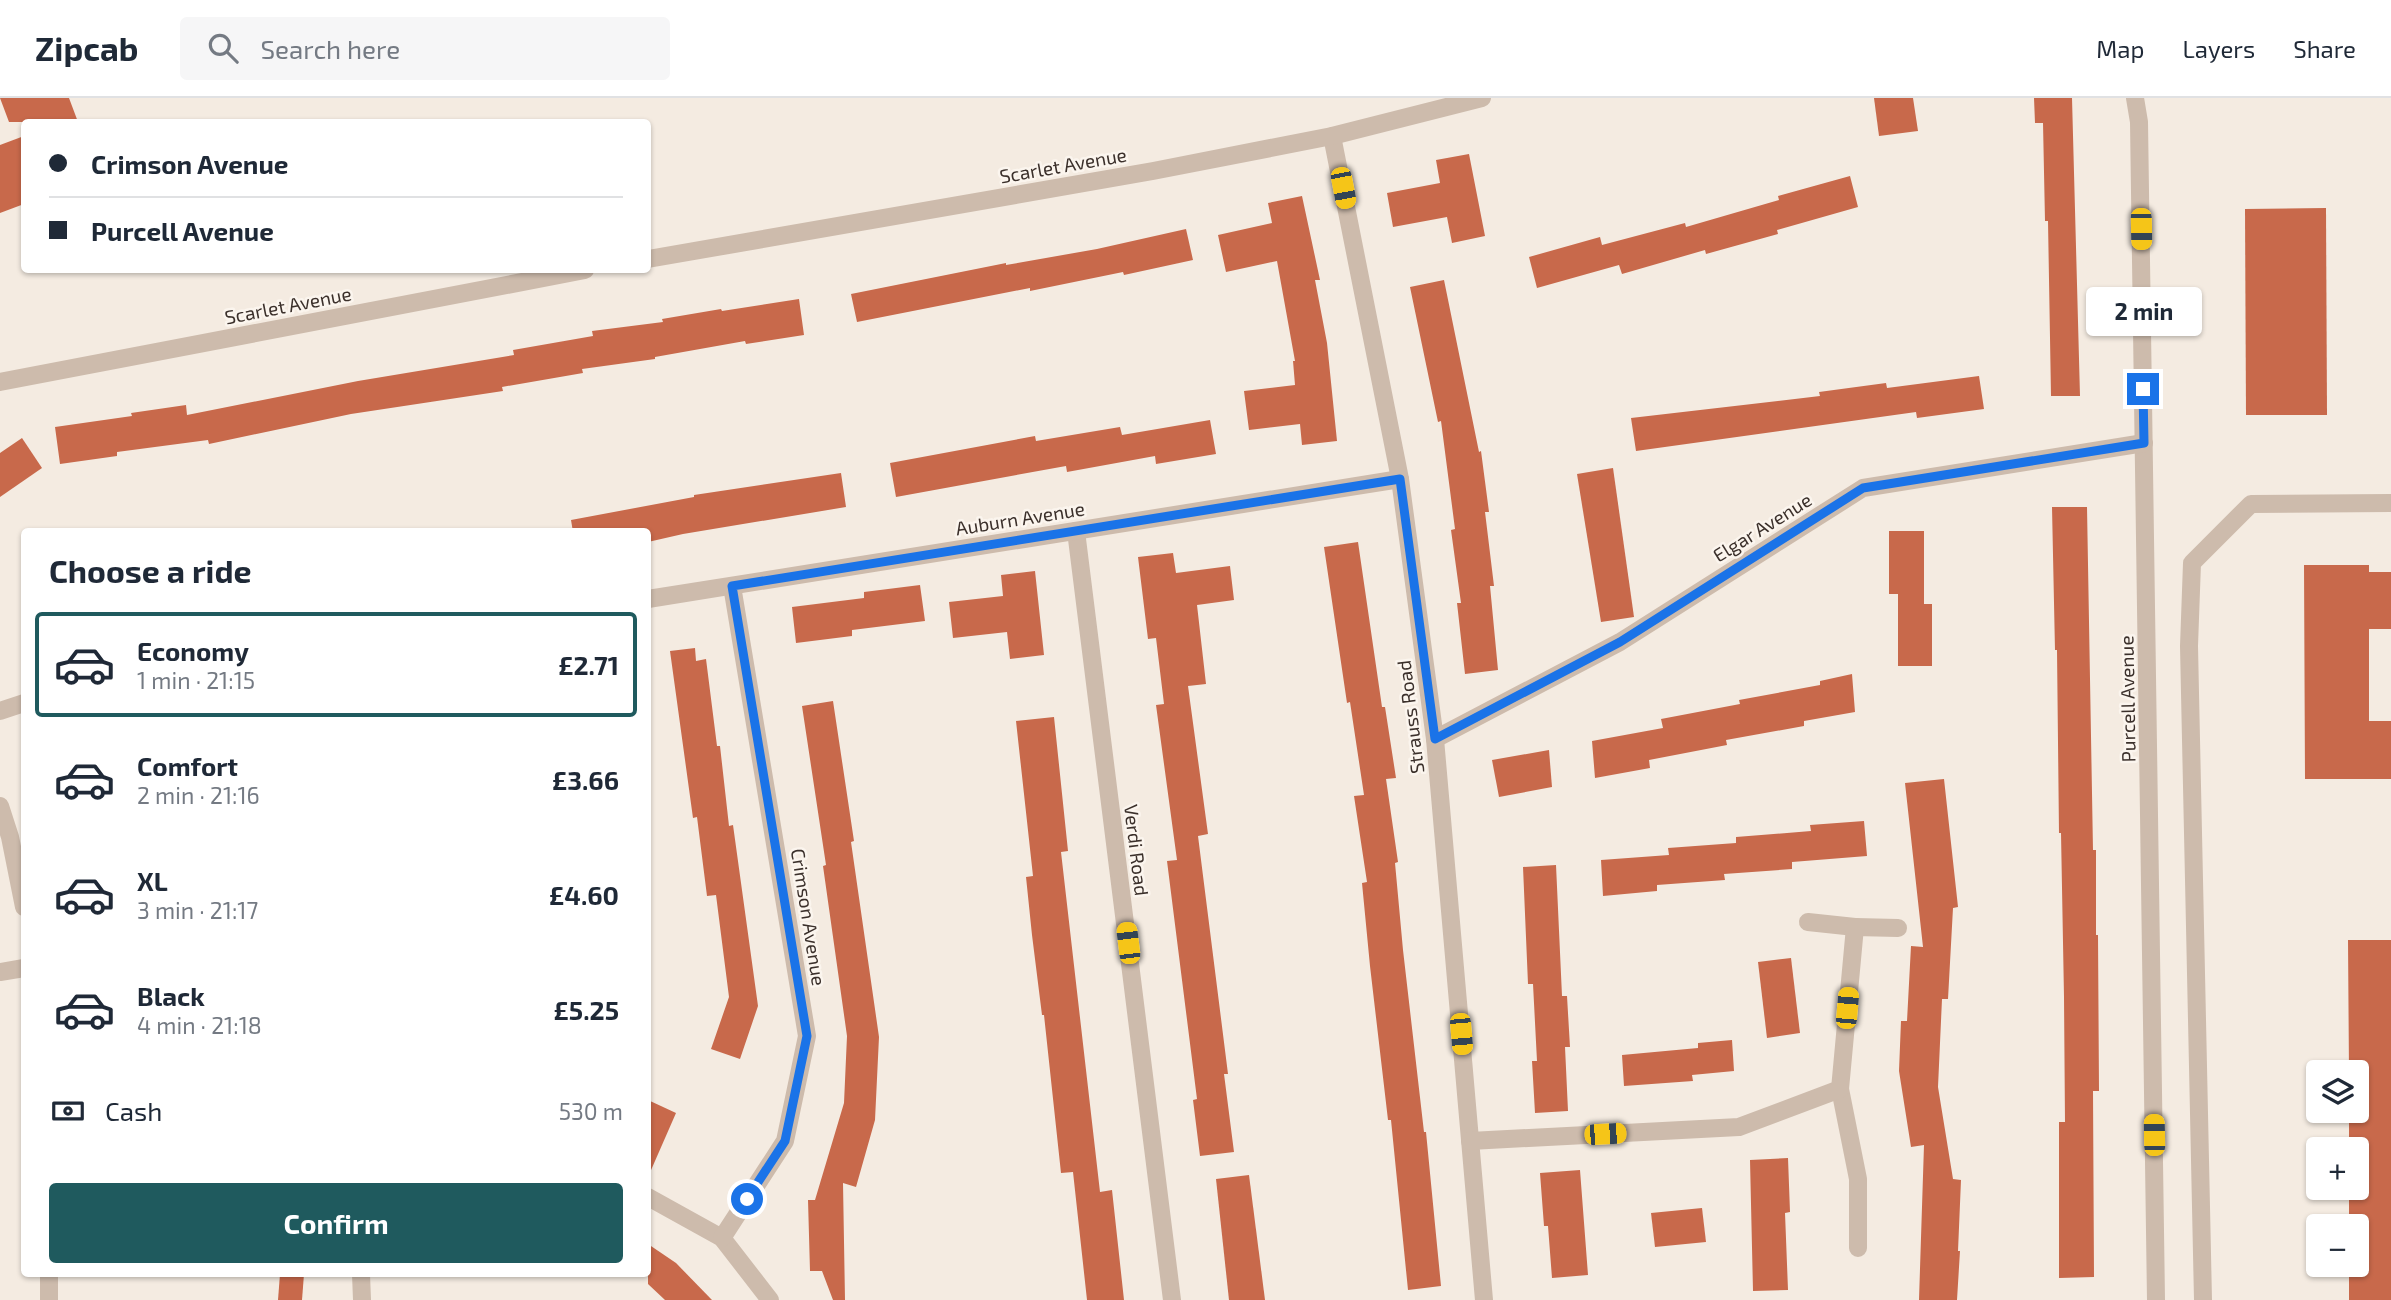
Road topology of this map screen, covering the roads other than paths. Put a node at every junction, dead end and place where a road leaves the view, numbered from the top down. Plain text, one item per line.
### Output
1 (1482, 98) edge
2 (2135, 98) edge
3 (1332, 136) junction
4 (651, 258) edge
5 (569, 273) edge
6 (0, 382) edge
7 (2144, 443) junction
8 (1400, 479) junction
9 (2391, 503) edge
10 (1076, 531) junction
11 (732, 586) junction
12 (651, 599) edge
13 (21, 704) edge
14 (0, 711) edge
15 (1435, 739) junction
16 (0, 806) edge
17 (21, 891) edge
18 (1808, 922) dead end
19 (1855, 927) junction
20 (1898, 928) dead end
21 (21, 968) edge
22 (0, 972) edge
23 (1840, 1089) junction
24 (1470, 1141) junction
25 (651, 1199) edge
26 (722, 1238) junction
27 (1858, 1248) dead end
28 (50, 1277) edge
29 (361, 1277) edge
30 (49, 1300) edge
31 (362, 1300) edge
32 (770, 1300) edge
33 (1172, 1300) edge
34 (1484, 1300) edge
35 (2156, 1300) edge
36 (2203, 1300) edge

1 - 3 street, Scarlet Avenue
2 - 7 street, Purcell Avenue
3 - 4 street, Scarlet Avenue
3 - 8 street, Strauss Road
5 - 6 street, Scarlet Avenue
7 - 15 street, Elgar Avenue
7 - 35 street, Purcell Avenue
8 - 10 street, Auburn Avenue
8 - 15 street, Strauss Road
9 - 36 street
10 - 11 street, Auburn Avenue
10 - 33 street, Verdi Road
11 - 12 street, Auburn Avenue
11 - 26 street, Crimson Avenue
13 - 14 street
15 - 24 street, Strauss Road
16 - 17 street
18 - 19 street
19 - 20 street
19 - 23 street
21 - 22 street
23 - 24 street
23 - 27 street
24 - 34 street, Strauss Road
25 - 26 street
26 - 32 street
28 - 30 street
29 - 31 street

